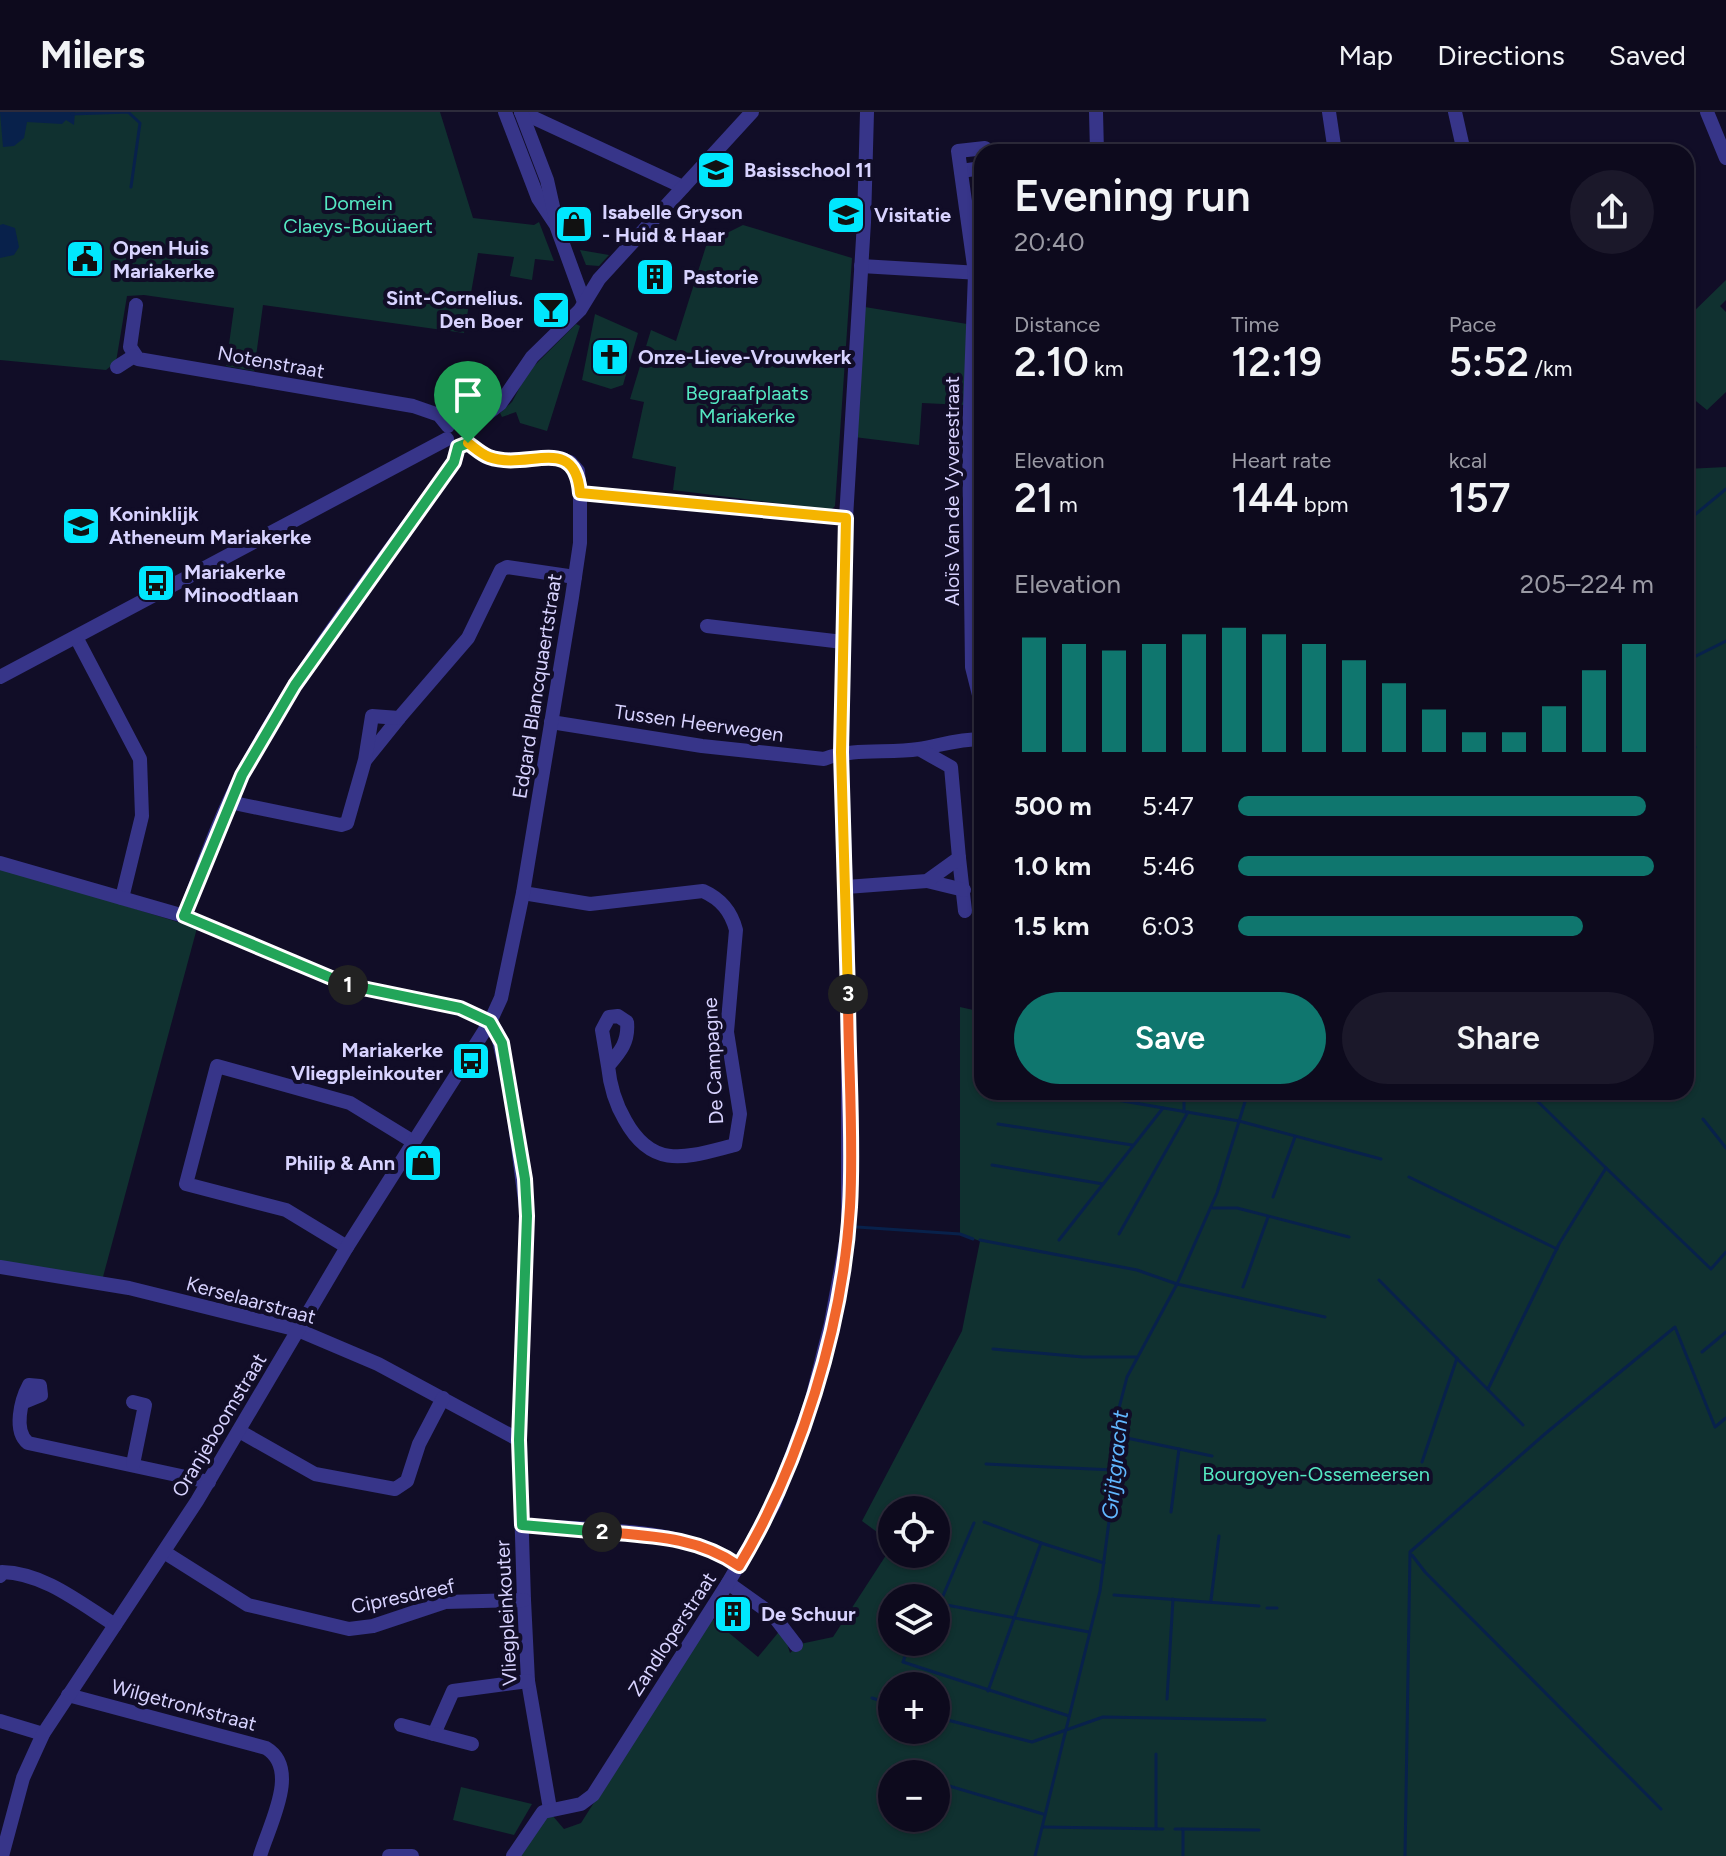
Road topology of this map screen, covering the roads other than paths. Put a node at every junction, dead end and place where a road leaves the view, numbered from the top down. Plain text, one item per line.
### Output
1 (505, 112) edge
2 (521, 112) edge
3 (752, 112) edge
4 (867, 112) edge
5 (1096, 112) edge
6 (1329, 112) edge
7 (1455, 112) edge
8 (1707, 112) edge
9 (1097, 144) edge
10 (1334, 144) edge
11 (1462, 144) edge
12 (974, 149) edge
13 (1726, 158) edge
14 (974, 169) edge
15 (961, 171) junction
16 (683, 187) junction
17 (556, 225) junction
18 (974, 249) edge
19 (861, 266) junction
20 (974, 273) edge
21 (584, 302) junction
22 (136, 305) dead end
23 (974, 345) edge
24 (134, 356) junction
25 (117, 367) dead end
26 (458, 436) junction
27 (580, 493) junction
28 (846, 518) junction
29 (575, 577) junction
30 (707, 626) dead end
31 (76, 637) junction
32 (843, 642) junction
33 (974, 675) edge
34 (0, 677) edge
35 (399, 718) junction
36 (551, 722) junction
37 (974, 739) edge
38 (949, 740) junction
39 (919, 749) junction
40 (841, 752) junction
41 (365, 760) junction
42 (951, 767) junction
43 (229, 802) junction
44 (959, 858) junction
45 (0, 863) edge
46 (927, 881) junction
47 (846, 887) junction
48 (964, 890) junction
49 (523, 893) junction
50 (122, 898) junction
51 (965, 911) dead end
52 (184, 916) junction
53 (490, 1022) junction
54 (608, 1066) dead end
55 (412, 1141) junction
56 (347, 1247) junction
57 (0, 1267) edge
58 (298, 1330) junction
59 (443, 1398) junction
60 (24, 1402) dead end
61 (145, 1404) dead end
62 (239, 1431) junction
63 (519, 1440) junction
64 (133, 1464) junction
65 (209, 1482) junction
66 (522, 1525) junction
67 (164, 1552) junction
68 (739, 1566) junction
69 (0, 1576) edge
70 (728, 1583) junction
71 (524, 1600) junction
72 (115, 1625) junction
73 (796, 1645) dead end
74 (528, 1681) junction
75 (68, 1695) junction
76 (0, 1721) edge
77 (401, 1725) dead end
78 (43, 1734) junction
79 (434, 1734) junction
80 (472, 1744) dead end
81 (550, 1809) junction
82 (2, 1856) edge
83 (260, 1856) edge
84 (389, 1856) edge
85 (412, 1856) edge
86 (513, 1856) edge

1 - 17 street
2 - 16 street
2 - 17 street
3 - 16 street
4 - 19 street, Zandloperstraat
5 - 9 street
6 - 10 street
7 - 11 street
8 - 13 street
12 - 15 street
14 - 15 street
15 - 18 street, Aloïs Van de Vyverestraat
16 - 21 street
17 - 21 street
19 - 20 street
19 - 28 street, Zandloperstraat
21 - 26 street
22 - 24 street
23 - 33 street, Aloïs Van de Vyverestraat
24 - 25 street
24 - 26 street, Notenstraat
26 - 27 street, Edgard Blancquaertstraat
26 - 31 street
26 - 43 street
27 - 28 street
27 - 29 street, Edgard Blancquaertstraat
28 - 32 street, Zandloperstraat
29 - 35 street
29 - 36 street, Edgard Blancquaertstraat
30 - 32 street
31 - 34 street
31 - 50 street
32 - 40 street, Zandloperstraat
35 - 41 street
35 - 41 street
36 - 40 street, Tussen Heerwegen
36 - 49 street, Edgard Blancquaertstraat
37 - 38 street, Tussen Heerwegen
38 - 39 street, Tussen Heerwegen
38 - 42 street
39 - 40 street, Tussen Heerwegen
39 - 42 street
40 - 47 street, Zandloperstraat
41 - 43 street
42 - 44 street
43 - 52 street
44 - 46 street
44 - 48 street
45 - 50 street
46 - 47 street
46 - 48 street
47 - 68 street, Zandloperstraat
48 - 51 street
49 - 53 street, Edgard Blancquaertstraat
49 - 54 street, De Campagne
50 - 52 street
52 - 53 street
53 - 55 street, Oranjeboomstraat
53 - 63 street, Vliegpleinkouter
55 - 56 street, Oranjeboomstraat
55 - 56 street
56 - 58 street, Oranjeboomstraat
57 - 58 street, Kerselaarstraat
58 - 59 street, Kerselaarstraat
58 - 62 street, Oranjeboomstraat
59 - 62 street
59 - 63 street, Kerselaarstraat
60 - 64 street
61 - 64 street
62 - 65 street, Oranjeboomstraat
63 - 66 street, Vliegpleinkouter
64 - 65 street
65 - 67 street, Oranjeboomstraat
66 - 68 street
66 - 71 street, Vliegpleinkouter
67 - 71 street, Cipresdreef
67 - 72 street, Oranjeboomstraat
68 - 70 street, Zandloperstraat
69 - 72 street
70 - 73 street
70 - 81 street, Zandloperstraat
71 - 74 street, Vliegpleinkouter
72 - 75 street, Oranjeboomstraat
74 - 79 street
74 - 81 street, Vliegpleinkouter
75 - 78 street, Oranjeboomstraat
75 - 83 street, Wilgetronkstraat
76 - 78 street
77 - 79 street
78 - 82 street, Oranjeboomstraat
79 - 80 street
81 - 86 street
84 - 85 street

